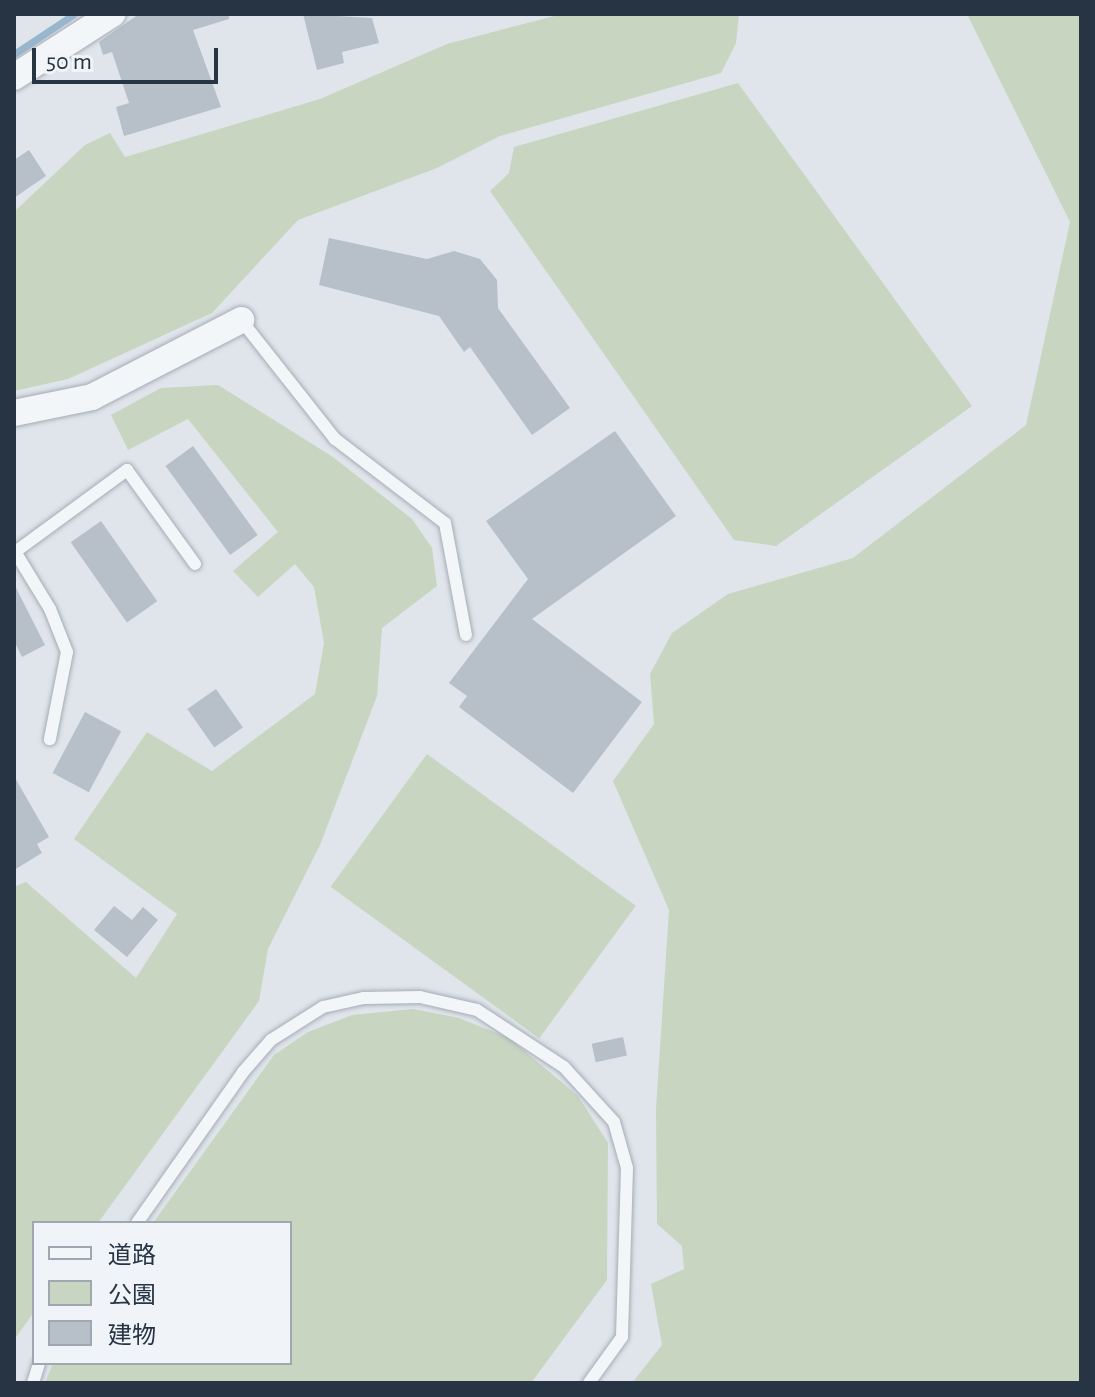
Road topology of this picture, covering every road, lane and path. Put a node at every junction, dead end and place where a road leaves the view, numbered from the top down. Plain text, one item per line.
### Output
1 (112, 14) edge
2 (14, 77) edge
3 (241, 320) joint
4 (14, 413) edge
5 (15, 551) edge
6 (195, 564) dead end
7 (466, 635) dead end
8 (50, 739) dead end
9 (138, 1221) edge
10 (589, 1383) edge

1 - 2 street
3 - 4 street
3 - 7 lane
5 - 6 lane
5 - 8 lane
9 - 10 lane

